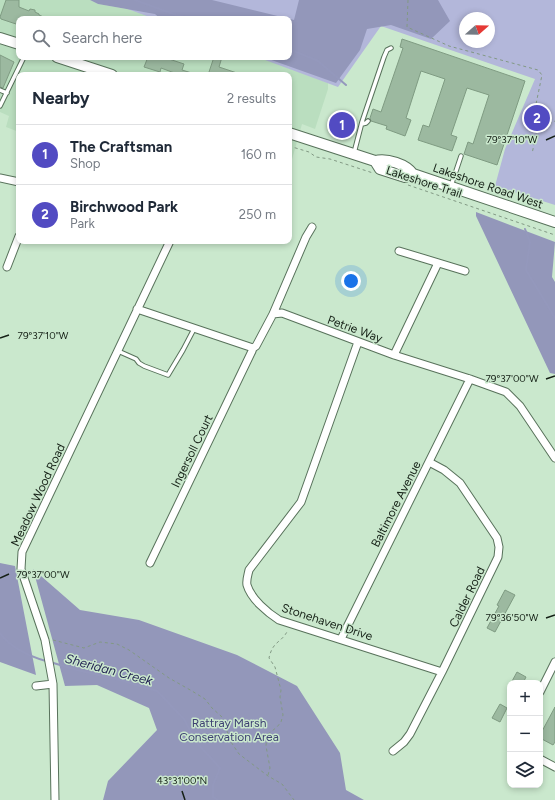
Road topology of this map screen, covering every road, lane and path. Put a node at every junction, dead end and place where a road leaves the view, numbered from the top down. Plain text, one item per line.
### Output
1 (408, 0) edge
2 (0, 38) edge
3 (16, 43) edge
4 (391, 48) dead end
5 (22, 60) edge
6 (67, 60) edge
7 (16, 72) edge
8 (103, 72) edge
9 (16, 73) edge
10 (0, 90) edge
11 (6, 93) junction
12 (368, 104) junction
13 (0, 106) edge
14 (372, 107) dead end
15 (368, 121) dead end
16 (555, 121) edge
17 (362, 124) junction
18 (537, 129) junction
19 (292, 135) edge
20 (292, 147) edge
21 (354, 154) junction
22 (532, 154) dead end
23 (461, 156) dead end
24 (373, 174) dead end
25 (0, 178) edge
26 (16, 181) edge
27 (402, 183) dead end
28 (451, 188) junction
29 (555, 222) edge
30 (312, 227) dead end
31 (555, 235) edge
32 (16, 244) edge
33 (169, 244) edge
34 (399, 251) dead end
35 (438, 262) junction
36 (7, 267) dead end
37 (465, 270) dead end
38 (137, 310) junction
39 (273, 314) junction
40 (194, 328) junction
41 (358, 342) junction
42 (253, 348) junction
43 (118, 351) junction
44 (394, 354) junction
45 (470, 379) junction
46 (555, 458) edge
47 (429, 462) junction
48 (150, 563) dead end
49 (291, 623) junction
50 (341, 639) junction
51 (45, 640) junction
52 (555, 662) edge
53 (442, 672) junction
54 (53, 684) junction
55 (36, 686) dead end
56 (543, 686) edge
57 (393, 751) dead end
58 (543, 761) edge
59 (555, 767) edge
60 (268, 776) junction
61 (56, 800) edge
62 (294, 800) edge

1 - 18 path
2 - 3 main road
4 - 12 lane
5 - 7 lane
6 - 8 main road
9 - 11 lane
10 - 11 lane
11 - 13 lane
12 - 14 lane
12 - 17 lane
15 - 17 lane
16 - 18 path
17 - 21 lane
18 - 22 path
19 - 21 main road, Lakeshore Road West
20 - 24 path, Lakeshore Trail
21 - 28 main road, Lakeshore Road West
23 - 28 lane
25 - 26 street
27 - 31 path, Lakeshore Trail
28 - 29 main road, Lakeshore Road West
30 - 39 street
32 - 36 street
33 - 38 street, Meadow Wood Road
34 - 35 street
35 - 37 street
35 - 44 street
38 - 40 street
38 - 43 street, Meadow Wood Road
39 - 41 street, Petrie Way
39 - 42 street
40 - 42 street
40 - 43 lane
41 - 44 street, Petrie Way
41 - 49 street, Stonehaven Drive
42 - 48 street, Ingersoll Court
43 - 51 street, Meadow Wood Road
44 - 45 street, Petrie Way
45 - 46 street, Petrie Way
45 - 47 street, Baltimore Avenue
47 - 50 street, Baltimore Avenue
47 - 53 street, Calder Road
49 - 50 street, Stonehaven Drive
49 - 60 path
50 - 53 street, Stonehaven Drive
51 - 54 street, Meadow Wood Road
51 - 60 path
52 - 56 street
53 - 57 street, Calder Road
54 - 55 street
54 - 61 street, Meadow Wood Road
58 - 59 street
60 - 62 path

